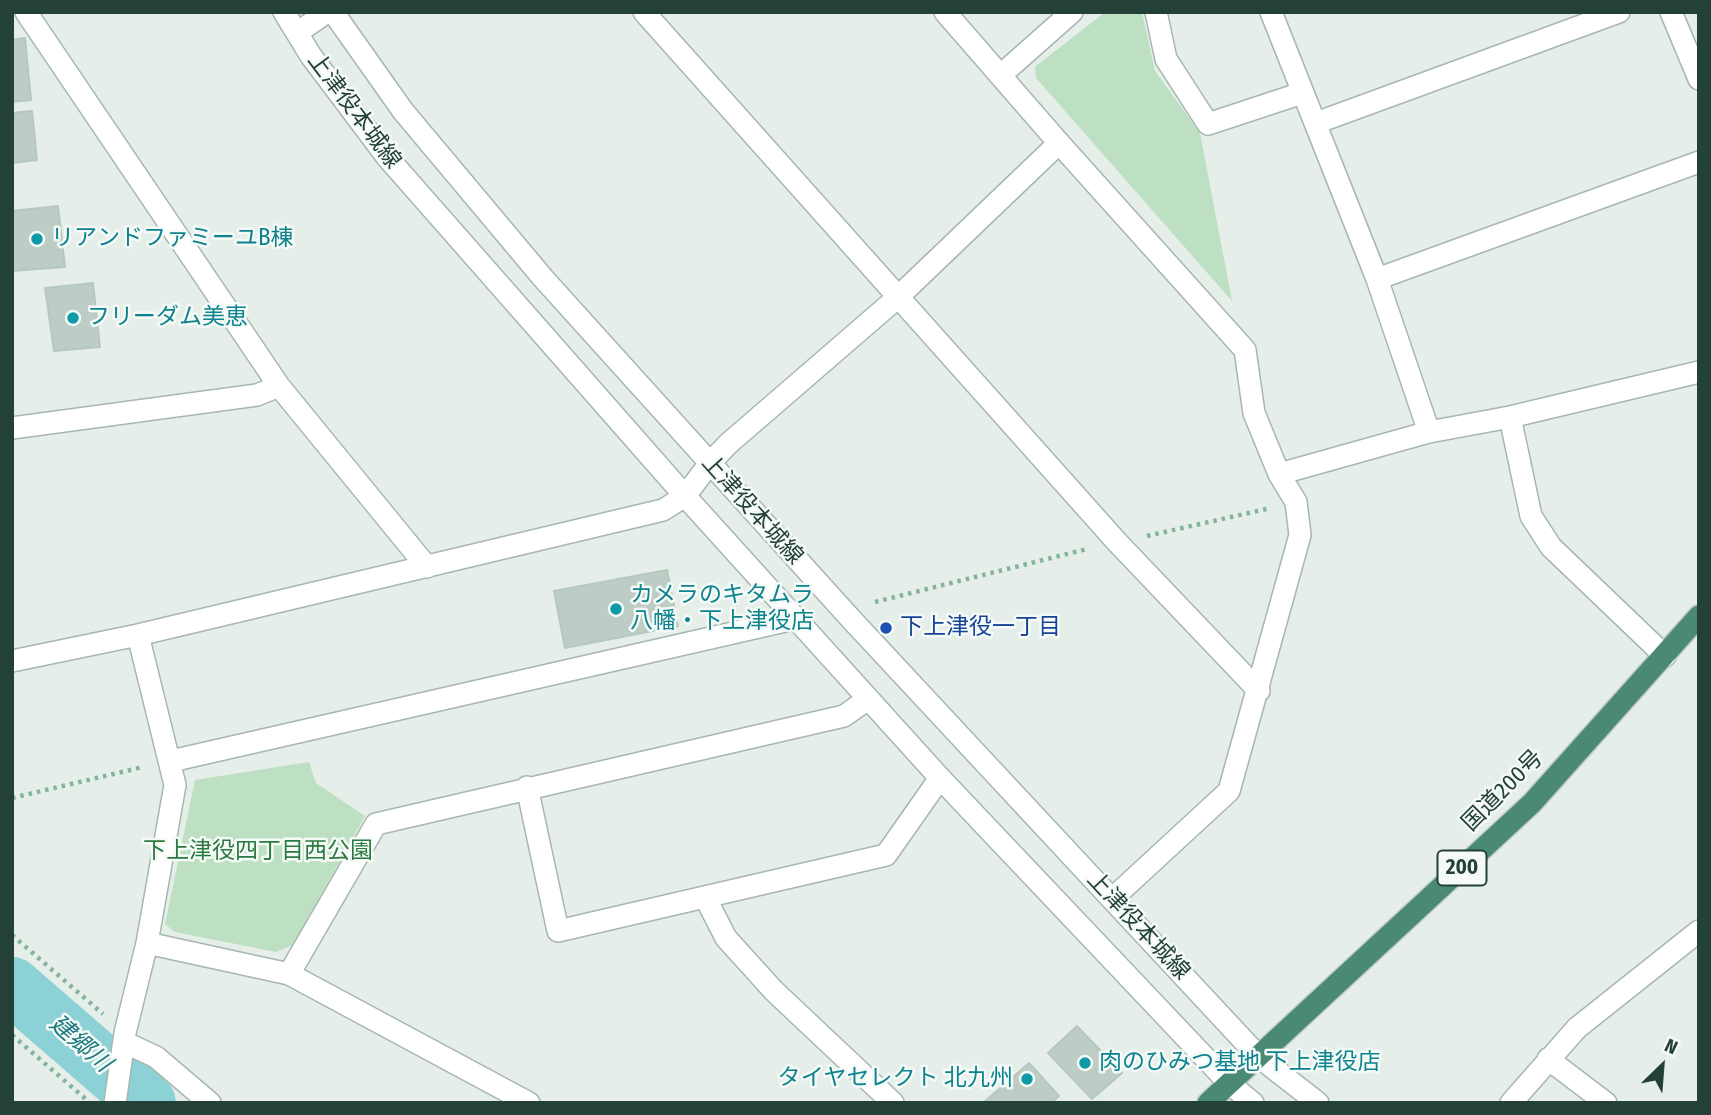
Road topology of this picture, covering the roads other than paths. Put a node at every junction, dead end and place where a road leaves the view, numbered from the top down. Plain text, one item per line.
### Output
1 (26, 12) edge
2 (285, 12) edge
3 (327, 12) edge
4 (333, 12) edge
5 (644, 12) edge
6 (945, 12) edge
7 (1072, 12) edge
8 (1156, 12) edge
9 (1271, 12) edge
10 (1619, 12) edge
11 (1671, 12) edge
12 (297, 33) junction
13 (1002, 74) junction
14 (1699, 79) edge
15 (1302, 93) junction
16 (1316, 123) junction
17 (1059, 143) junction
18 (1699, 162) edge
19 (1377, 279) junction
20 (897, 298) junction
21 (1699, 372) edge
22 (279, 387) junction
23 (1510, 417) junction
24 (12, 428) edge
25 (1429, 432) junction
26 (710, 463) junction
27 (1279, 474) junction
28 (685, 496) junction
29 (426, 567) junction
30 (1699, 616) edge
31 (794, 619) junction
32 (138, 635) junction
33 (1665, 656) junction
34 (12, 661) edge
35 (1259, 691) junction
36 (868, 699) junction
37 (171, 761) junction
38 (940, 778) junction
39 (527, 787) junction
40 (705, 897) junction
41 (1112, 898) junction
42 (1699, 931) edge
43 (148, 943) junction
44 (289, 974) junction
45 (123, 1043) junction
46 (1259, 1057) junction
47 (1548, 1059) junction
48 (1230, 1084) junction
49 (881, 1099) edge
50 (116, 1101) edge
51 (211, 1103) edge
52 (529, 1103) edge
53 (1208, 1103) edge
54 (1254, 1103) edge
55 (1318, 1103) edge
56 (1511, 1103) edge
57 (1606, 1103) edge

1 - 22 street
2 - 12 street, 上津役本城線
3 - 12 street
4 - 26 street, 上津役本城線
5 - 20 street
6 - 13 street
7 - 13 street
8 - 15 street
9 - 15 street
10 - 16 street
11 - 14 street
12 - 28 street, 上津役本城線
13 - 17 street
15 - 16 street
16 - 19 street
17 - 20 street
17 - 27 street
18 - 19 street
19 - 25 street
20 - 26 street
20 - 35 street
21 - 23 street
22 - 24 street
22 - 29 street
23 - 25 street
23 - 33 street
25 - 27 street
26 - 28 street
26 - 41 street, 上津役本城線
27 - 35 street
28 - 29 street
28 - 31 street, 上津役本城線
29 - 32 street
30 - 33 highway, 国道200号 / 200
31 - 36 street, 上津役本城線
31 - 37 street
32 - 34 street
32 - 37 street
33 - 46 highway, 国道200号 / 200
35 - 41 street
36 - 38 street, 上津役本城線
36 - 39 street
37 - 43 street
38 - 40 street
38 - 48 street, 上津役本城線
39 - 40 street
39 - 44 street
40 - 49 street
41 - 46 street, 上津役本城線
42 - 47 street
43 - 44 street
43 - 45 street
44 - 52 street
45 - 50 street
45 - 51 street
46 - 48 highway, 国道200号 / 200
46 - 55 street, 上津役本城線
47 - 56 street
47 - 57 street
48 - 53 highway, 国道200号 / 200
48 - 54 street, 上津役本城線

